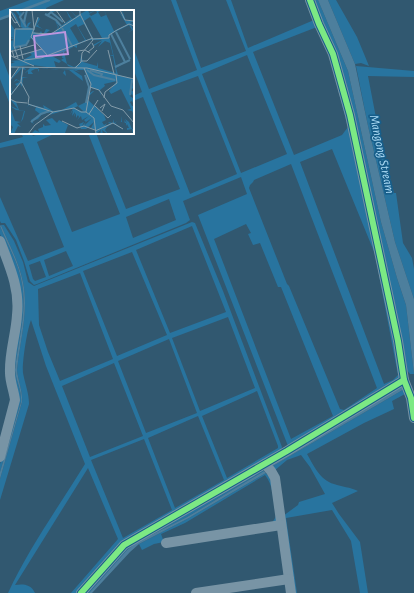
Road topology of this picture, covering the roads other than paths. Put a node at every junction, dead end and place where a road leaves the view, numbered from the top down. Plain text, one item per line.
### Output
1 (310, 0) edge
2 (0, 241) edge
3 (404, 380) junction
4 (414, 418) edge
5 (0, 457) edge
6 (265, 464) junction
7 (281, 525) junction
8 (166, 542) dead end
9 (288, 579) junction
10 (81, 593) edge
11 (196, 593) edge
12 (291, 593) edge

1 - 3 street
2 - 5 street
3 - 4 street
3 - 6 street
6 - 7 street
6 - 10 street
7 - 8 street
7 - 9 street
9 - 11 street
9 - 12 street

